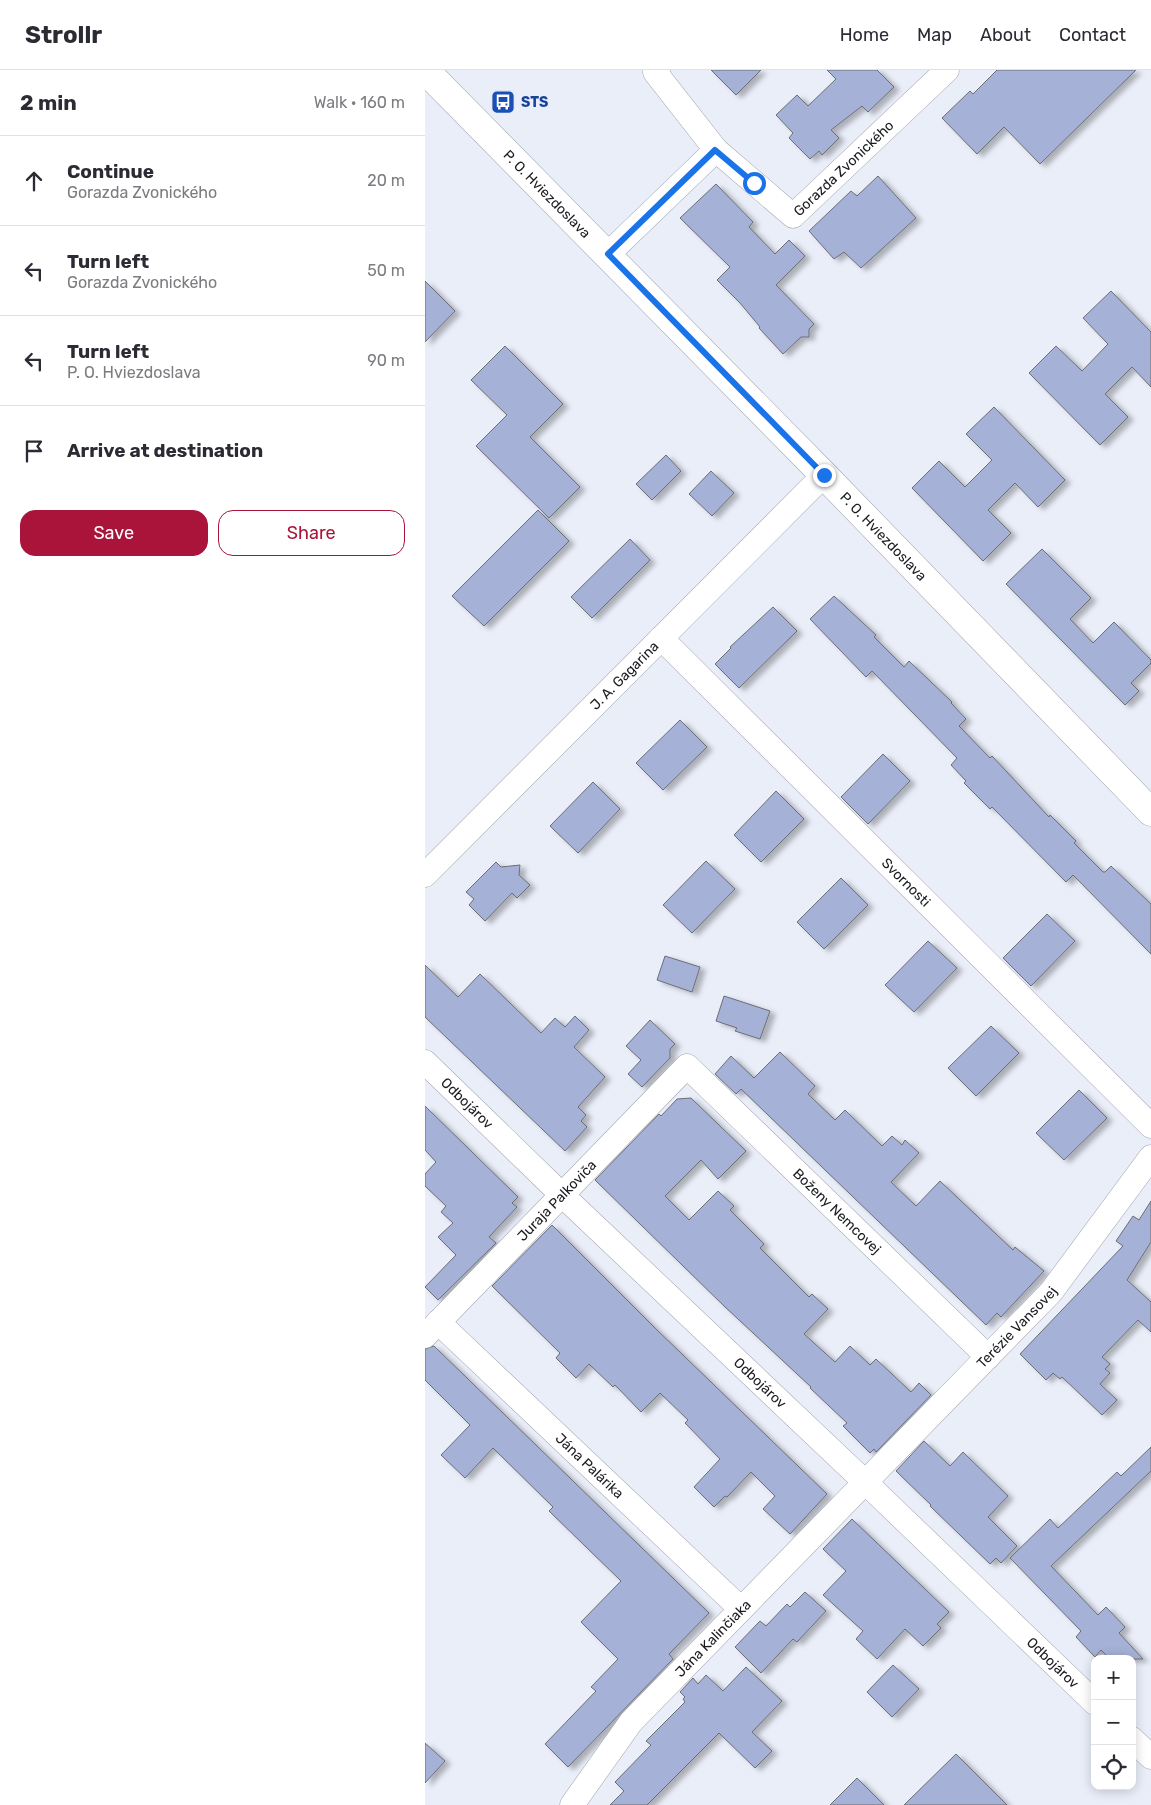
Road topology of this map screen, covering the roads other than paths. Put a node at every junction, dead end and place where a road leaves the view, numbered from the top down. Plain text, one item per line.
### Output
1 (425, 70) edge
2 (658, 70) edge
3 (947, 70) edge
4 (715, 150) junction
5 (608, 254) junction
6 (824, 475) junction
7 (661, 638) junction
8 (1151, 812) edge
9 (425, 875) edge
10 (425, 1062) edge
11 (687, 1066) joint
12 (1151, 1126) edge
13 (1151, 1157) edge
14 (561, 1194) junction
15 (431, 1329) edge
16 (988, 1357) junction
17 (865, 1482) junction
18 (741, 1609) junction
19 (1092, 1700) edge
20 (1136, 1743) edge
21 (1151, 1757) edge
22 (572, 1805) edge

1 - 5 street, P. O. Hviezdoslava
2 - 4 street, Gorazda Zvonického
3 - 4 street, Gorazda Zvonického
4 - 5 street
5 - 6 street, P. O. Hviezdoslava
6 - 7 street, J. A. Gagarina
6 - 8 street, P. O. Hviezdoslava
7 - 9 street, J. A. Gagarina
7 - 12 street, Svornosti
10 - 14 street, Odbojárov
11 - 14 street, Juraja Palkoviča
11 - 16 street, Boženy Nemcovej
13 - 16 street, Terézie Vansovej
14 - 15 street, Juraja Palkoviča
14 - 17 street, Odbojárov
15 - 18 street, Jána Palárika
16 - 17 street, Terézie Vansovej
17 - 18 street, Jána Kalinčiaka
17 - 19 street, Odbojárov
18 - 22 street, Jána Kalinčiaka
20 - 21 street

